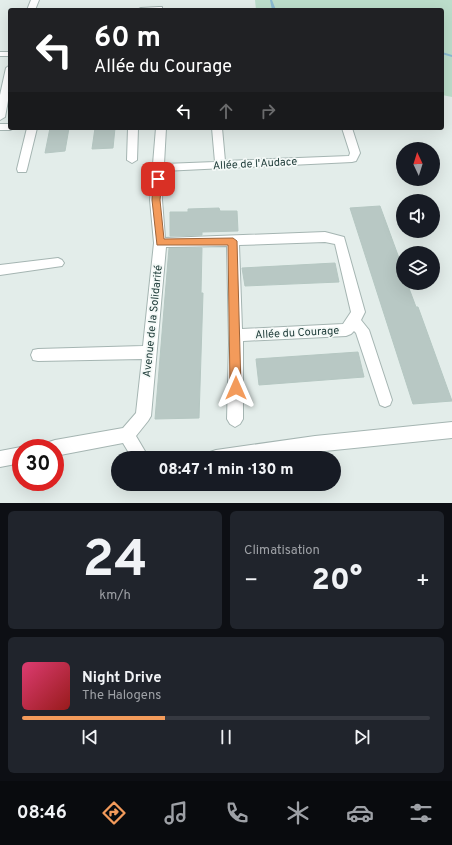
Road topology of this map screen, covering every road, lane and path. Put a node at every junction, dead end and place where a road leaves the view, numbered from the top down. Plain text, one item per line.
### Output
1 (7, 74) edge
2 (0, 117) edge
3 (32, 130) edge
4 (133, 130) edge
5 (161, 130) edge
6 (217, 130) edge
7 (348, 130) edge
8 (132, 160) dead end
9 (220, 165) junction
10 (158, 168) junction
11 (22, 169) dead end
12 (233, 241) junction
13 (160, 242) junction
14 (58, 263) dead end
15 (0, 270) edge
16 (354, 321) junction
17 (235, 335) junction
18 (149, 352) junction
19 (38, 355) dead end
20 (385, 400) dead end
21 (235, 419) dead end
22 (452, 430) edge
23 (127, 435) junction
24 (64, 446) edge
25 (137, 451) edge
26 (266, 451) edge
27 (12, 457) edge
28 (0, 459) edge

1 - 2 street
3 - 11 street
4 - 8 street
5 - 10 street, Avenue de la Solidarité
6 - 9 street
7 - 9 street, Allée de l'Audace
9 - 10 street, Allée de l'Audace
10 - 13 street, Avenue de la Solidarité
12 - 13 street, Allée du Courage
12 - 16 street, Allée du Courage
12 - 17 street
13 - 18 street, Avenue de la Solidarité
14 - 15 street
16 - 17 street, Allée du Courage
16 - 20 street, Allée du Courage
17 - 21 street
18 - 19 street
18 - 23 street, Avenue de la Solidarité
22 - 26 street
23 - 24 street
23 - 25 street
27 - 28 street

